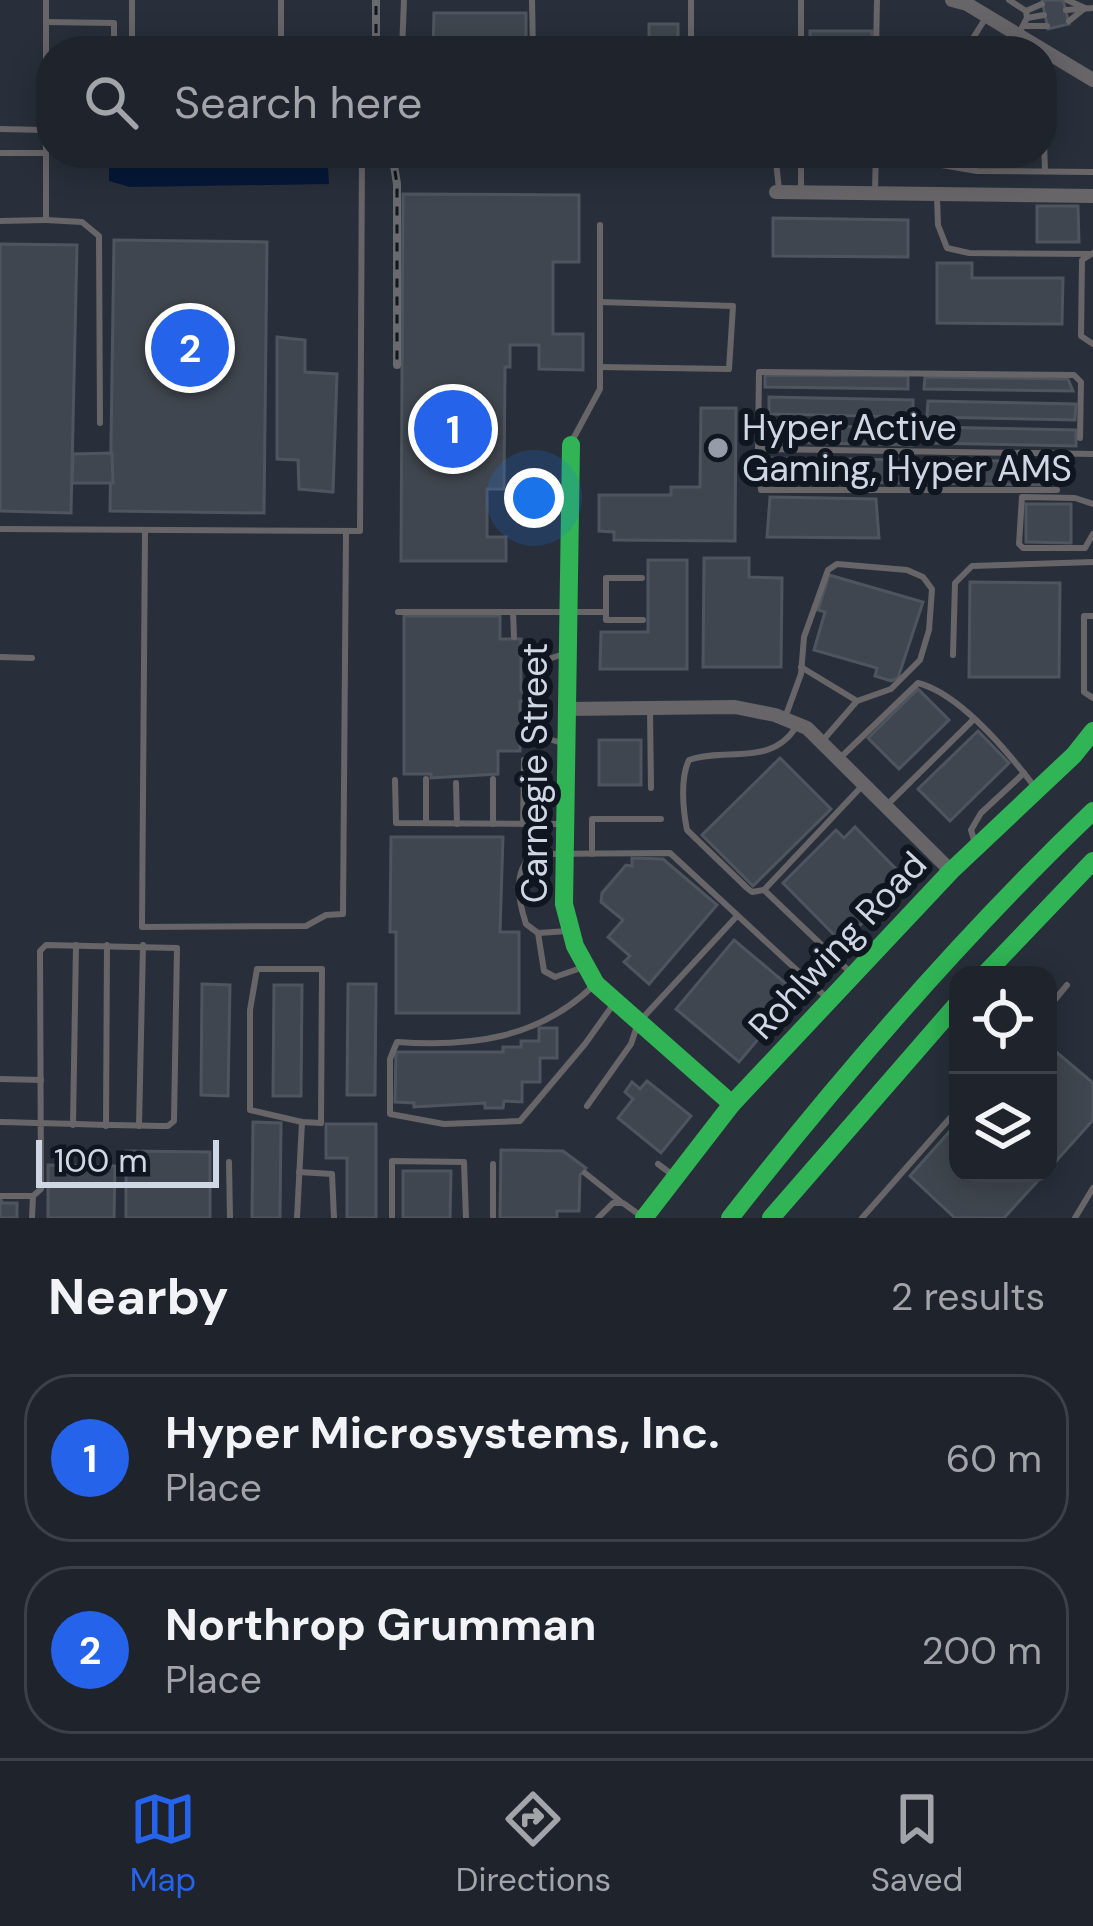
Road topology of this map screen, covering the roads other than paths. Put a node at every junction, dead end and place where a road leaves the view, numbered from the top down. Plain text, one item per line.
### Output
1 (46, 0) edge
2 (132, 0) edge
3 (281, 0) edge
4 (404, 0) edge
5 (532, 0) edge
6 (691, 0) edge
7 (801, 0) edge
8 (877, 0) edge
9 (1010, 0) edge
10 (1067, 0) edge
11 (959, 1) edge
12 (1042, 4) dead end
13 (1089, 8) edge
14 (1066, 10) dead end
15 (1043, 15) dead end
16 (987, 16) junction
17 (1069, 21) dead end
18 (46, 22) junction
19 (1024, 23) junction
20 (1048, 26) dead end
21 (47, 36) edge
22 (114, 36) edge
23 (132, 36) edge
24 (281, 36) edge
25 (404, 36) edge
26 (532, 36) edge
27 (691, 36) edge
28 (801, 36) edge
29 (876, 36) edge
30 (974, 36) edge
31 (1040, 36) edge
32 (1057, 50) edge
33 (1093, 80) edge
34 (0, 129) edge
35 (36, 130) edge
36 (0, 153) edge
37 (36, 153) edge
38 (46, 168) edge
39 (362, 168) edge
40 (776, 168) edge
41 (801, 168) edge
42 (875, 168) edge
43 (959, 168) edge
44 (1045, 168) edge
45 (1045, 171) junction
46 (1093, 172) edge
47 (777, 192) joint
48 (801, 193) junction
49 (875, 194) junction
50 (938, 194) junction
51 (1093, 196) edge
52 (0, 220) edge
53 (46, 220) junction
54 (600, 225) dead end
55 (1091, 253) edge
56 (600, 302) junction
57 (1093, 344) edge
58 (600, 368) junction
59 (100, 423) dead end
60 (1080, 438) dead end
61 (571, 445) joint
62 (758, 449) junction
63 (1093, 454) edge
64 (1057, 490) dead end
65 (1093, 504) edge
66 (0, 529) edge
67 (145, 531) junction
68 (346, 532) junction
69 (1093, 534) edge
70 (1093, 562) edge
71 (642, 578) dead end
72 (398, 612) dead end
73 (513, 612) junction
74 (568, 612) junction
75 (606, 612) junction
76 (1093, 616) edge
77 (643, 620) dead end
78 (514, 638) dead end
79 (567, 653) junction
80 (953, 655) dead end
81 (0, 657) edge
82 (32, 658) dead end
83 (801, 667) junction
84 (529, 691) dead end
85 (1093, 698) edge
86 (529, 700) dead end
87 (857, 701) junction
88 (650, 708) junction
89 (566, 709) junction
90 (973, 720) junction
91 (791, 722) junction
92 (1093, 731) edge
93 (822, 741) junction
94 (566, 744) junction
95 (841, 758) junction
96 (524, 760) dead end
97 (1024, 773) junction
98 (426, 779) dead end
99 (493, 779) dead end
100 (395, 780) dead end
101 (456, 783) dead end
102 (865, 783) junction
103 (651, 788) dead end
104 (1037, 790) junction
105 (886, 805) junction
106 (1093, 811) edge
107 (661, 819) dead end
108 (426, 824) junction
109 (457, 824) junction
110 (493, 824) junction
111 (523, 824) junction
112 (566, 824) junction
113 (976, 848) junction
114 (566, 853) junction
115 (592, 854) junction
116 (1093, 861) edge
117 (951, 872) junction
118 (764, 890) junction
119 (736, 916) junction
120 (569, 931) junction
121 (538, 933) junction
122 (76, 944) junction
123 (107, 945) junction
124 (143, 945) junction
125 (993, 966) edge
126 (590, 975) junction
127 (853, 976) junction
128 (1067, 985) dead end
129 (1057, 997) edge
130 (830, 1001) junction
131 (615, 1002) junction
132 (949, 1013) edge
133 (638, 1023) junction
134 (0, 1079) edge
135 (41, 1080) junction
136 (732, 1105) junction
137 (586, 1106) dead end
138 (949, 1118) edge
139 (0, 1122) edge
140 (302, 1122) junction
141 (41, 1124) junction
142 (73, 1125) junction
143 (106, 1126) junction
144 (140, 1126) junction
145 (229, 1162) dead end
146 (493, 1164) dead end
147 (658, 1164) dead end
148 (299, 1172) junction
149 (585, 1173) dead end
150 (676, 1177) junction
151 (1093, 1188) edge
152 (0, 1196) edge
153 (33, 1196) junction
154 (623, 1203) junction
155 (32, 1218) edge
156 (230, 1218) edge
157 (297, 1218) edge
158 (334, 1218) edge
159 (392, 1218) edge
160 (466, 1218) edge
161 (494, 1218) edge
162 (598, 1218) edge
163 (644, 1218) edge
164 (730, 1218) edge
165 (771, 1218) edge
166 (862, 1218) edge
167 (1075, 1218) edge

1 - 18 lane
2 - 23 lane
3 - 24 lane
4 - 25 lane
5 - 26 lane
6 - 27 lane
7 - 28 lane
8 - 29 lane
9 - 19 lane
10 - 13 lane
11 - 16 street
12 - 19 lane
13 - 14 lane
13 - 17 lane
15 - 19 lane
16 - 19 street
16 - 30 lane
18 - 21 lane
18 - 22 lane
19 - 20 lane
19 - 31 street
32 - 33 street
34 - 35 lane
36 - 37 lane
38 - 53 lane
39 - 68 lane
40 - 47 lane
41 - 48 lane
42 - 49 lane
43 - 45 lane
44 - 45 lane
45 - 46 lane
47 - 48 street
48 - 49 street
49 - 50 street
50 - 51 street
50 - 55 lane
52 - 53 lane
53 - 59 lane
54 - 56 lane
55 - 57 lane
56 - 58 lane
56 - 58 lane
58 - 61 lane
60 - 62 lane
61 - 74 main road, Carnegie Street
62 - 63 lane
62 - 64 lane
65 - 69 lane
66 - 67 lane
67 - 68 lane
67 - 68 lane
70 - 80 lane
71 - 75 lane
72 - 73 lane
73 - 74 lane
73 - 78 lane
74 - 75 lane
74 - 79 main road, Carnegie Street
75 - 77 lane
76 - 85 lane
79 - 84 lane
79 - 89 main road, Carnegie Street
81 - 82 lane
83 - 87 lane
83 - 87 lane
83 - 91 lane
86 - 94 lane
87 - 93 lane
88 - 89 street
88 - 91 street
88 - 103 lane
89 - 94 main road, Carnegie Street
90 - 95 lane
90 - 97 lane
90 - 105 lane
91 - 93 street
91 - 118 lane
92 - 104 main road, Rohlwing Road
93 - 95 street
94 - 112 main road, Carnegie Street
95 - 102 street
96 - 111 lane
97 - 104 lane
97 - 113 lane
98 - 108 lane
99 - 110 lane
100 - 108 lane
101 - 109 lane
102 - 105 street
102 - 118 lane
104 - 113 main road, Rohlwing Road
105 - 117 street
106 - 164 main road
107 - 115 lane
108 - 109 lane
109 - 110 lane
110 - 111 lane
111 - 112 lane
112 - 114 main road, Carnegie Street
113 - 117 main road, Rohlwing Road
114 - 115 lane
114 - 120 main road, Carnegie Street
114 - 121 lane
115 - 119 lane
116 - 125 main road
117 - 127 main road, Rohlwing Road
118 - 127 lane
119 - 130 lane
119 - 133 lane
120 - 121 lane
120 - 126 main road, Carnegie Street
121 - 126 lane
122 - 123 lane
122 - 135 lane
122 - 142 lane
123 - 124 lane
123 - 143 lane
124 - 144 lane
124 - 144 lane
126 - 131 main road, Carnegie Street
126 - 131 lane
127 - 130 main road, Rohlwing Road
128 - 129 lane
130 - 136 main road, Rohlwing Road
131 - 133 main road, Carnegie Street
132 - 165 main road
133 - 136 main road, Carnegie Street
133 - 137 lane
134 - 135 lane
135 - 141 lane
136 - 150 main road, Rohlwing Road
138 - 166 lane
139 - 141 lane
140 - 140 lane
140 - 148 lane
141 - 142 lane
141 - 153 lane
142 - 143 lane
143 - 144 lane
145 - 156 lane
146 - 161 lane
147 - 150 lane
148 - 157 lane
148 - 158 lane
149 - 154 lane
150 - 163 main road, Rohlwing Road
151 - 167 lane
152 - 153 lane
153 - 155 lane
154 - 162 lane
154 - 163 lane
159 - 160 lane

